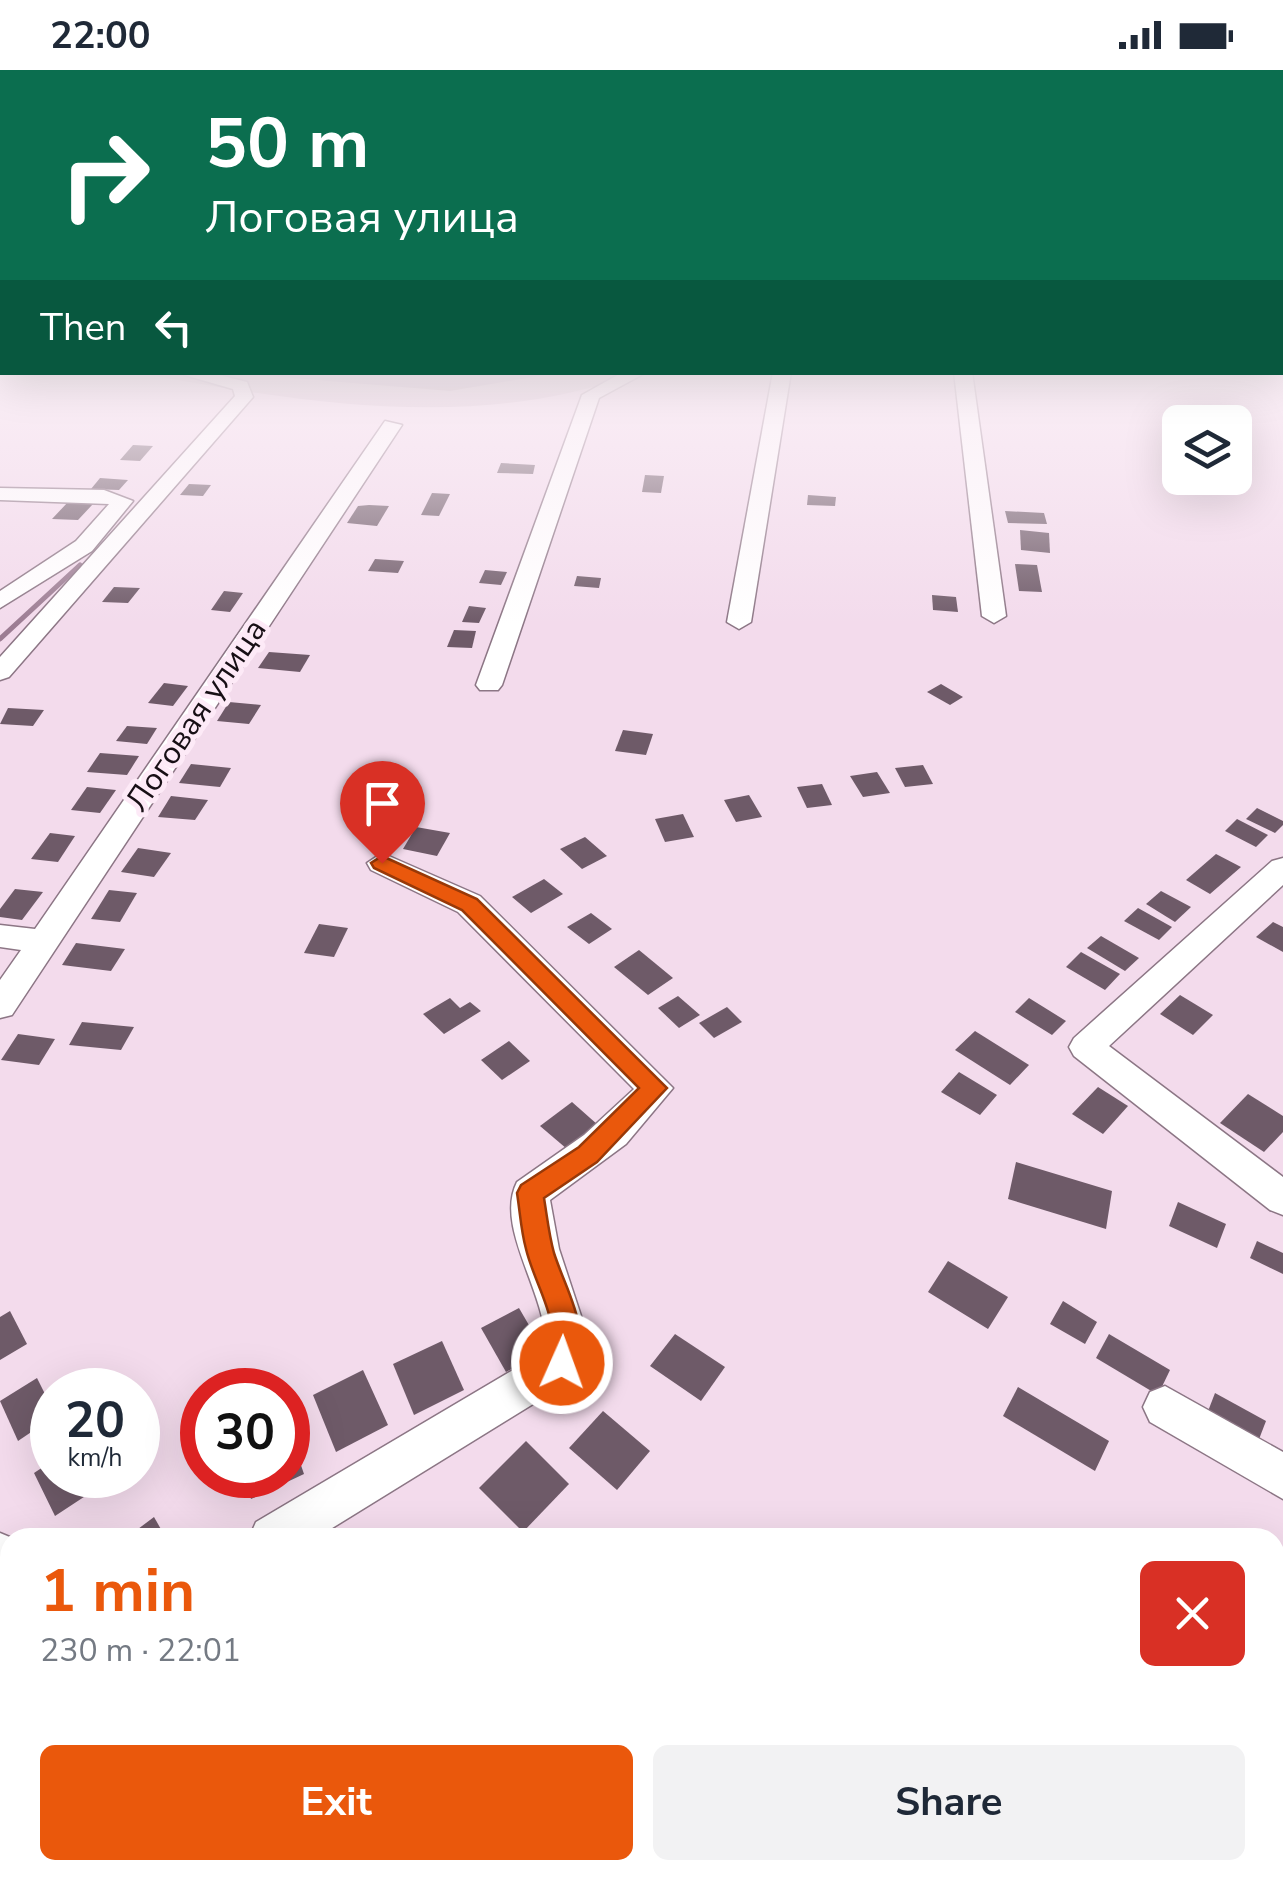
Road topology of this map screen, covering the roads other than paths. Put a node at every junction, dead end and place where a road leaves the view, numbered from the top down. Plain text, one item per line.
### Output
1 (194, 456) edge
2 (370, 456) edge
3 (570, 456) edge
4 (767, 456) edge
5 (974, 456) edge
6 (0, 494) edge
7 (0, 601) edge
8 (994, 616) dead end
9 (739, 622) dead end
10 (0, 672) edge
11 (489, 685) dead end
12 (382, 863) dead end
13 (1283, 868) edge
14 (0, 936) edge
15 (44, 942) junction
16 (0, 1006) edge
17 (1283, 1199) edge
18 (1165, 1406) dead end
19 (1283, 1477) edge
20 (289, 1528) edge

1 - 10 street
2 - 15 street, Логовая улица
3 - 11 street
4 - 9 street
5 - 8 street
6 - 7 street
12 - 20 street
13 - 17 street
14 - 15 street
15 - 16 street, Логовая улица
18 - 19 street

